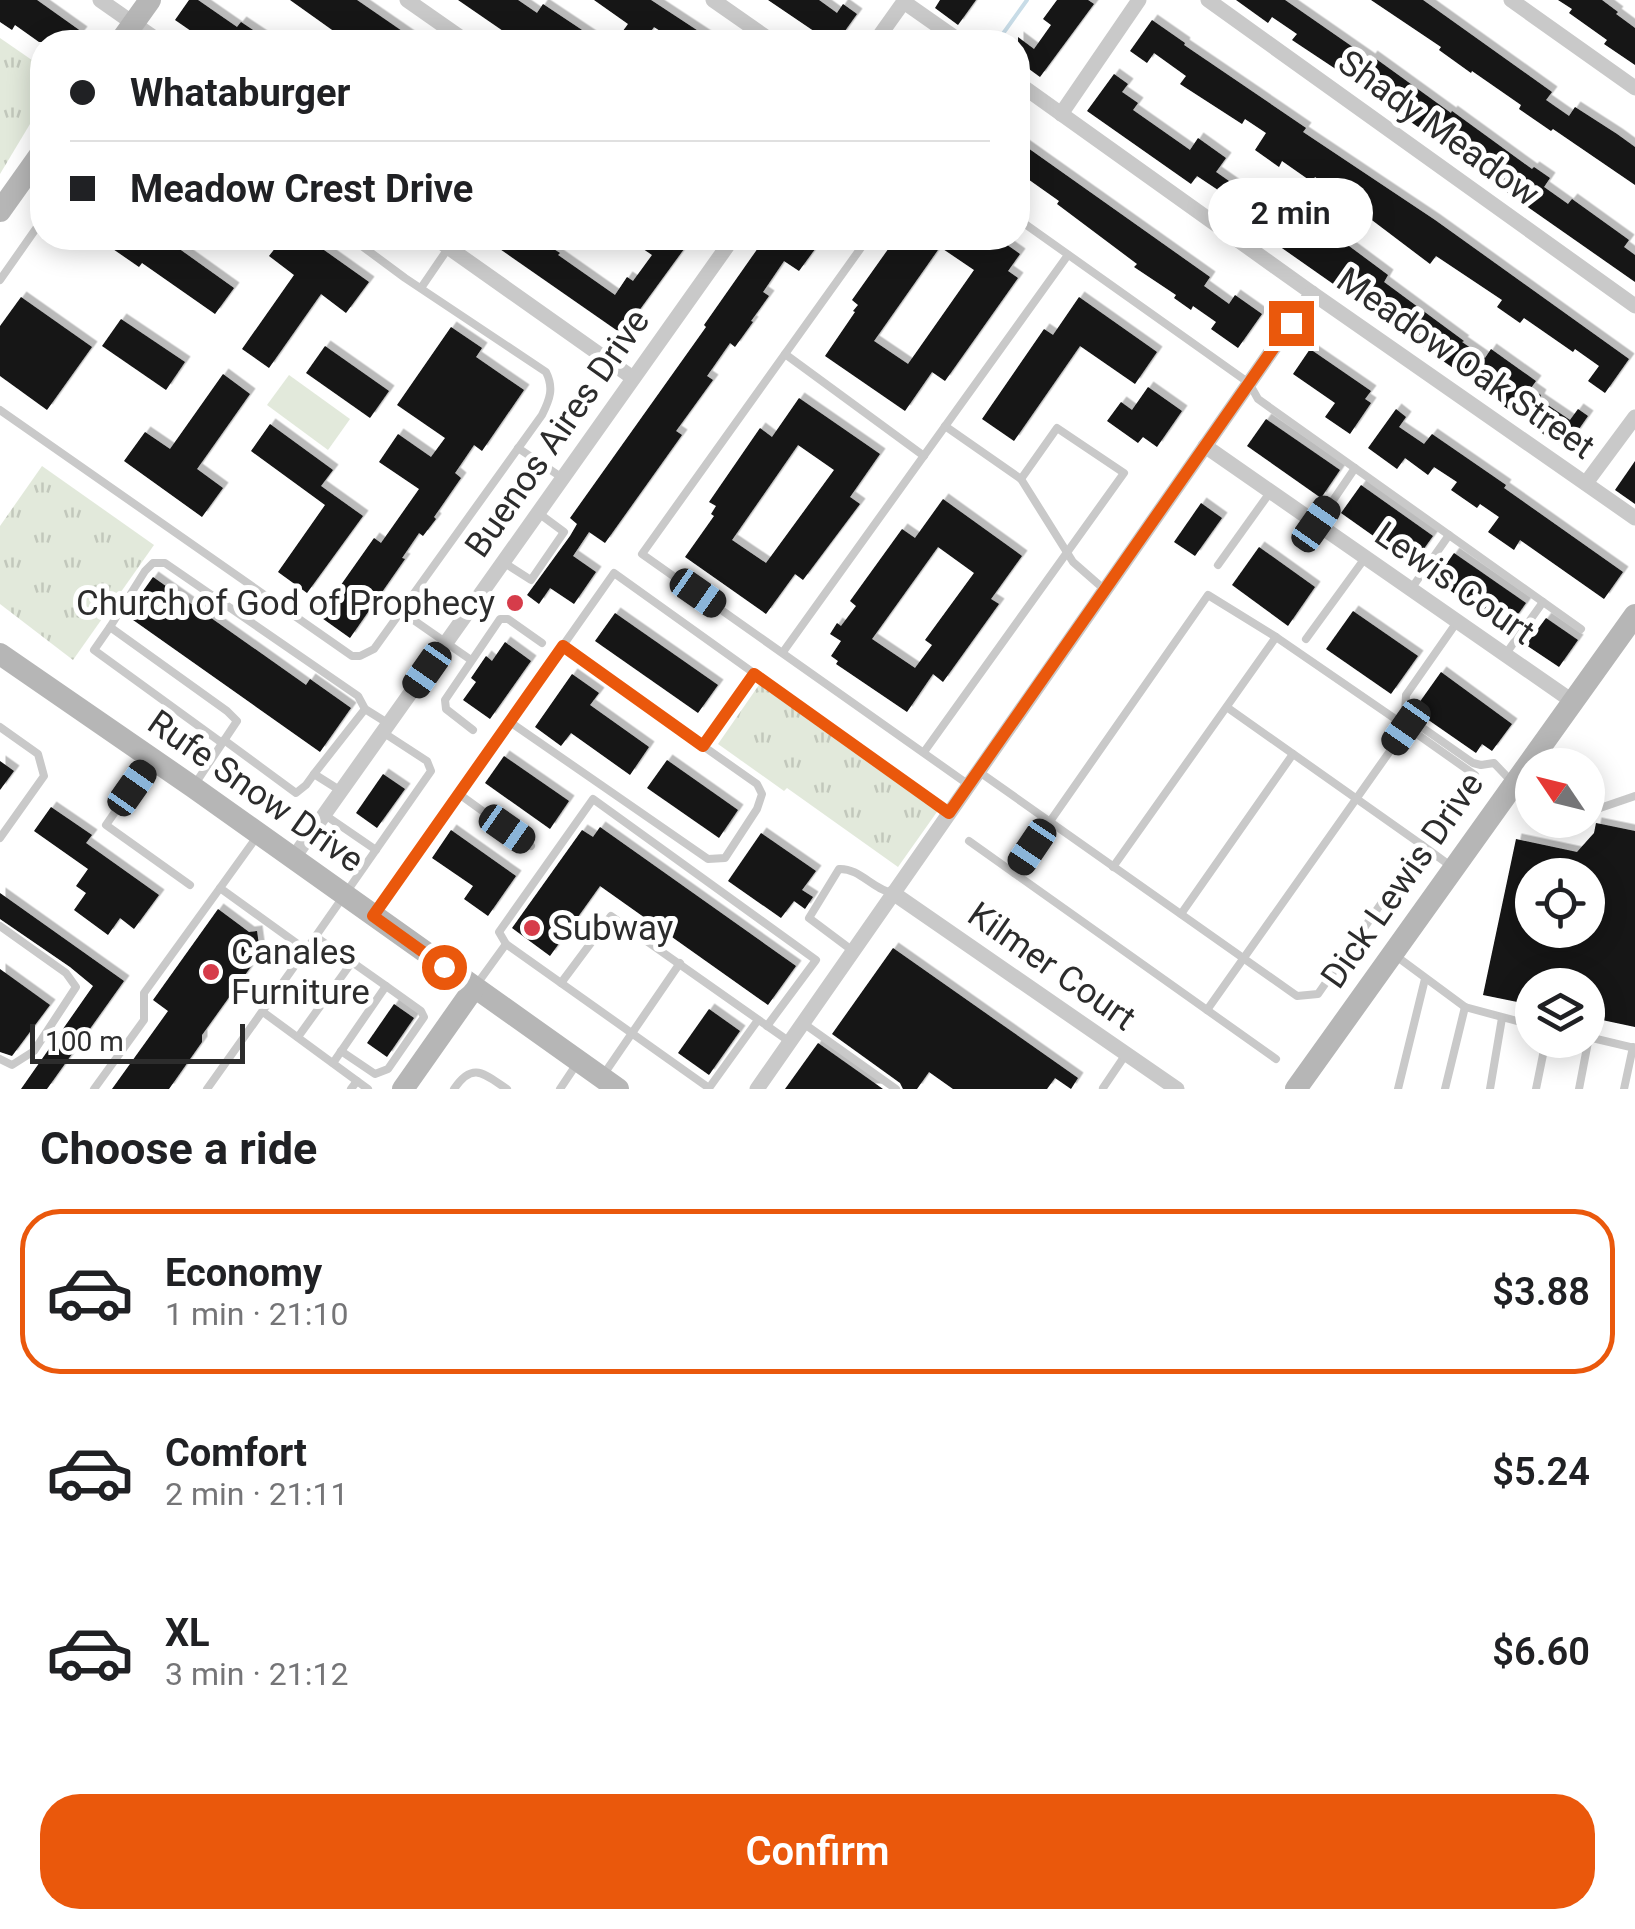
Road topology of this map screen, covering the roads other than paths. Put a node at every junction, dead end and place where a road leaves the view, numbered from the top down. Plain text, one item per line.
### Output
1 (100, 0) edge
2 (150, 0) edge
3 (408, 0) edge
4 (713, 0) edge
5 (1140, 0) edge
6 (1208, 0) edge
7 (1511, 0) edge
8 (905, 1) edge
9 (124, 30) edge
10 (128, 30) edge
11 (450, 30) edge
12 (756, 30) edge
13 (884, 30) edge
14 (945, 30) edge
15 (1635, 88) edge
16 (1030, 92) edge
17 (1061, 114) junction
18 (30, 170) edge
19 (0, 212) edge
20 (1030, 227) edge
21 (30, 237) edge
22 (368, 250) edge
23 (438, 250) edge
24 (453, 250) edge
25 (724, 250) edge
26 (859, 250) edge
27 (1068, 254) junction
28 (0, 280) edge
29 (420, 288) junction
30 (1312, 293) junction
31 (1635, 306) edge
32 (785, 354) junction
33 (633, 378) junction
34 (1249, 383) junction
35 (0, 410) edge
36 (1635, 417) edge
37 (945, 426) junction
38 (1205, 446) junction
39 (518, 448) junction
40 (924, 456) junction
41 (1355, 468) junction
42 (561, 478) junction
43 (1021, 479) junction
44 (1586, 483) junction
45 (1271, 492) junction
46 (537, 512) junction
47 (1635, 518) edge
48 (1316, 524) junction
49 (1449, 535) junction
50 (1068, 552) junction
51 (1365, 558) junction
52 (503, 562) junction
53 (1218, 565) dead end
54 (1105, 590) junction
55 (1410, 590) junction
56 (1543, 602) junction
57 (402, 612) junction
58 (1635, 615) edge
59 (1458, 622) junction
60 (110, 627) junction
61 (1581, 628) dead end
62 (1276, 637) junction
63 (1306, 640) dead end
64 (446, 643) junction
65 (542, 643) dead end
66 (563, 646) junction
67 (783, 652) junction
68 (0, 654) edge
69 (1505, 655) junction
70 (471, 660) junction
71 (754, 674) junction
72 (1572, 702) junction
73 (1228, 708) junction
74 (365, 709) junction
75 (510, 722) junction
76 (0, 726) edge
77 (1406, 727) junction
78 (386, 728) junction
79 (473, 730) dead end
80 (223, 742) junction
81 (703, 746) junction
82 (1546, 748) edge
83 (924, 752) junction
84 (1293, 754) junction
85 (152, 759) junction
86 (314, 774) junction
87 (1475, 775) dead end
88 (974, 778) junction
89 (1515, 782) edge
90 (192, 787) junction
91 (341, 791) junction
92 (459, 794) junction
93 (1635, 796) edge
94 (1356, 798) junction
95 (1515, 798) edge
96 (1605, 806) edge
97 (949, 813) junction
98 (324, 814) junction
99 (1050, 821) junction
100 (258, 834) junction
101 (0, 838) edge
102 (968, 841) dead end
103 (1422, 845) junction
104 (531, 846) dead end
105 (376, 850) junction
106 (292, 860) junction
107 (1114, 867) junction
108 (1454, 868) junction
109 (1014, 873) junction
110 (190, 885) dead end
111 (220, 888) junction
112 (894, 892) junction
113 (344, 896) junction
114 (1181, 914) junction
115 (373, 916) junction
116 (0, 926) edge
117 (316, 937) junction
118 (506, 944) junction
119 (306, 950) junction
120 (853, 950) junction
121 (1392, 953) junction
122 (1244, 959) junction
123 (352, 962) junction
124 (680, 963) junction
125 (1425, 978) junction
126 (561, 984) junction
127 (386, 986) junction
128 (474, 988) junction
129 (1465, 1008) junction
130 (1207, 1010) junction
131 (262, 1012) junction
132 (1502, 1018) junction
133 (758, 1020) junction
134 (1515, 1021) edge
135 (803, 1023) junction
136 (767, 1026) junction
137 (631, 1034) junction
138 (298, 1037) junction
139 (1605, 1041) edge
140 (790, 1042) junction
141 (1634, 1047) edge
142 (341, 1051) junction
143 (1126, 1054) junction
144 (1542, 1058) edge
145 (1584, 1058) edge
146 (0, 1059) edge
147 (1276, 1059) dead end
148 (579, 1061) junction
149 (333, 1063) junction
150 (610, 1083) edge
151 (354, 1085) edge
152 (1302, 1087) edge
153 (94, 1089) edge
154 (208, 1089) edge
155 (368, 1089) edge
156 (403, 1089) edge
157 (454, 1089) edge
158 (507, 1089) edge
159 (560, 1089) edge
160 (757, 1089) edge
161 (896, 1089) edge
162 (1102, 1089) edge
163 (1176, 1089) edge
164 (1398, 1089) edge
165 (1445, 1089) edge
166 (1490, 1089) edge
167 (1536, 1089) edge
168 (1579, 1089) edge
169 (1624, 1089) edge

1 - 9 street
2 - 10 street
3 - 11 street
4 - 12 street
5 - 17 street
6 - 31 street, Shady Meadow
7 - 15 street
8 - 13 street
8 - 14 street
16 - 17 street, Meadow Oak Street
17 - 30 street, Meadow Oak Street
18 - 19 street
20 - 27 lane
21 - 28 lane
22 - 29 lane
23 - 29 lane
24 - 33 street
25 - 33 street, Buenos Aires Drive
26 - 32 lane
27 - 34 lane
27 - 37 lane
29 - 39 lane
30 - 34 street
30 - 44 street, Meadow Oak Street
32 - 40 lane
32 - 67 lane
33 - 42 street, Buenos Aires Drive
34 - 38 street
34 - 41 lane
35 - 57 lane
36 - 44 street
37 - 40 lane
37 - 43 lane
38 - 45 street, Lewis Court
38 - 54 street
39 - 42 lane
39 - 57 lane
40 - 67 lane
41 - 48 lane
41 - 49 lane
42 - 46 street, Buenos Aires Drive
43 - 50 lane
43 - 50 lane
44 - 47 street, Meadow Oak Street
45 - 48 street, Lewis Court
45 - 53 lane
46 - 52 street, Buenos Aires Drive
46 - 52 lane
48 - 51 street, Lewis Court
49 - 55 lane
49 - 56 lane
50 - 54 lane
50 - 83 lane
51 - 55 street, Lewis Court
51 - 63 lane
52 - 64 street, Buenos Aires Drive
54 - 88 street
55 - 59 street, Lewis Court
56 - 61 lane
56 - 69 lane
57 - 64 lane
58 - 72 street, Dick Lewis Drive
59 - 69 street, Lewis Court
59 - 89 lane
60 - 74 lane
60 - 80 lane
60 - 80 lane
62 - 73 lane
62 - 77 lane
62 - 99 lane
64 - 70 lane
64 - 78 street, Buenos Aires Drive
65 - 70 lane
66 - 71 lane
66 - 75 lane
66 - 81 lane
67 - 83 lane
68 - 85 street, Rufe Snow Drive
69 - 72 street, Lewis Court
70 - 79 lane
71 - 81 lane
71 - 97 lane
72 - 82 street, Dick Lewis Drive
73 - 84 lane
73 - 107 lane
74 - 78 lane
74 - 86 lane
75 - 81 lane
75 - 92 lane
76 - 101 lane
77 - 87 lane
77 - 94 lane
78 - 91 street, Buenos Aires Drive
78 - 105 lane
80 - 86 lane
80 - 90 lane
83 - 88 lane
84 - 94 lane
84 - 114 lane
85 - 90 street, Rufe Snow Drive
85 - 110 lane
86 - 91 lane
88 - 97 street
88 - 99 lane
90 - 100 street, Rufe Snow Drive
91 - 98 street, Buenos Aires Drive
92 - 104 lane
92 - 115 lane
93 - 96 lane
94 - 103 lane
94 - 122 lane
95 - 108 street, Dick Lewis Drive
97 - 112 street
98 - 105 lane
98 - 106 street, Buenos Aires Drive
99 - 107 lane
99 - 109 lane
100 - 106 street, Rufe Snow Drive
100 - 111 lane
102 - 109 lane
103 - 108 lane
103 - 122 lane
105 - 113 lane
106 - 113 street, Rufe Snow Drive
107 - 114 lane
108 - 121 street, Dick Lewis Drive
109 - 130 lane
111 - 119 lane
111 - 153 lane
112 - 120 street
112 - 120 lane
112 - 143 street, Kilmer Court
113 - 115 street, Rufe Snow Drive
113 - 117 lane
114 - 122 lane
115 - 128 street, Rufe Snow Drive
116 - 146 lane
117 - 119 lane
117 - 123 lane
118 - 126 lane
118 - 128 lane
118 - 136 lane
119 - 131 lane
120 - 135 street
121 - 125 lane
121 - 152 street, Dick Lewis Drive
122 - 130 lane
123 - 127 lane
123 - 138 lane
124 - 126 lane
124 - 133 lane
124 - 137 lane
125 - 129 lane
125 - 164 lane
126 - 137 lane
127 - 142 lane
127 - 142 lane
128 - 148 street, Rufe Snow Drive
128 - 156 street
129 - 132 lane
129 - 165 lane
130 - 147 lane
131 - 138 lane
131 - 154 lane
132 - 134 lane
132 - 166 lane
133 - 136 lane
133 - 137 lane
135 - 140 street
135 - 161 lane
136 - 140 lane
137 - 150 lane
138 - 149 lane
139 - 141 lane
140 - 160 street
141 - 169 lane
142 - 149 lane
143 - 162 lane
143 - 163 street, Kilmer Court
144 - 167 lane
145 - 168 lane
148 - 150 street, Rufe Snow Drive
148 - 159 lane
149 - 151 lane
151 - 155 lane
157 - 158 lane

